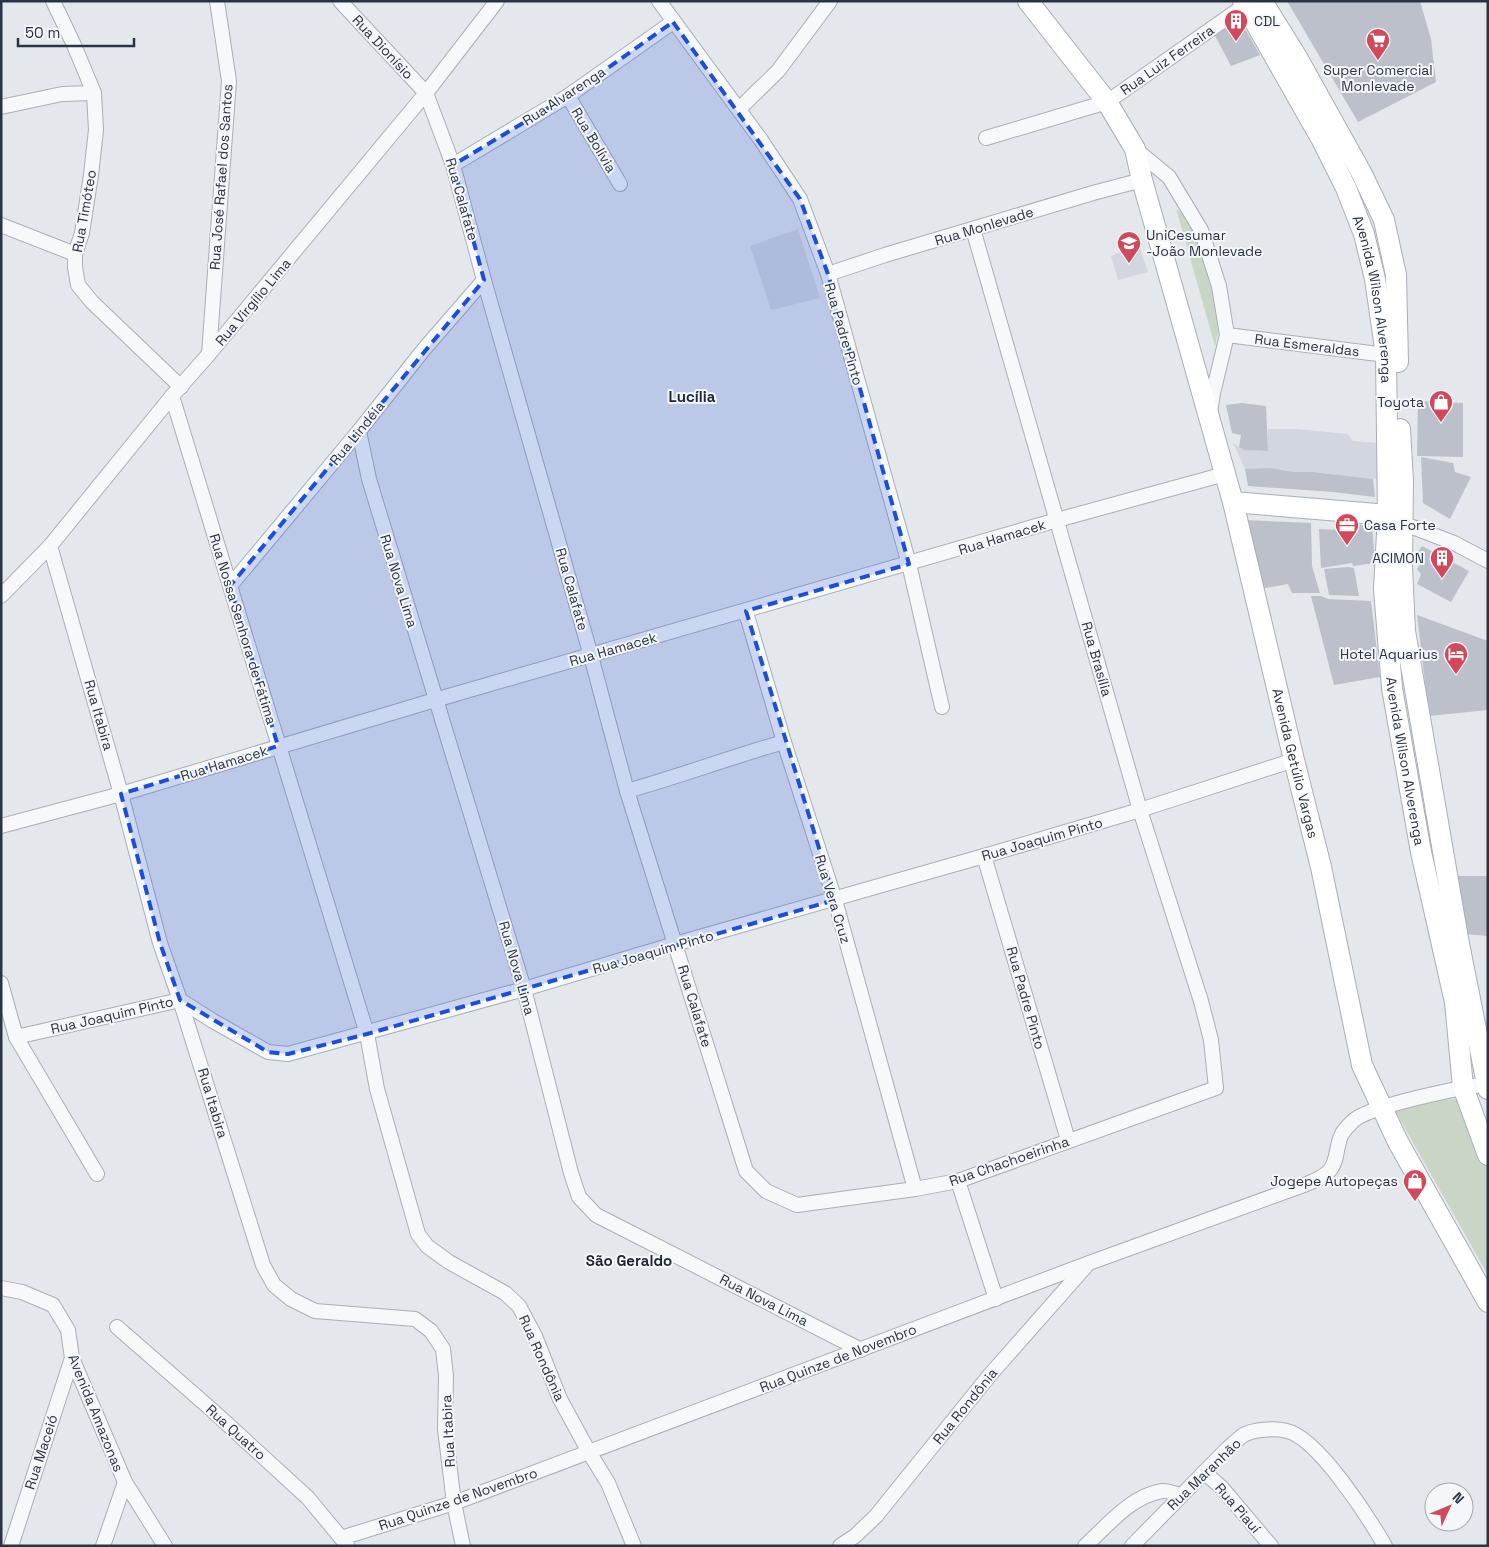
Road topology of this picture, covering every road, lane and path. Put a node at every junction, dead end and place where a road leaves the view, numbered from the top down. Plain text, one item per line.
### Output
1 (53, 1) edge
2 (217, 1) edge
3 (340, 1) edge
4 (497, 1) edge
5 (659, 1) edge
6 (830, 1) edge
7 (1028, 1) edge
8 (1250, 2) edge
9 (673, 22) junction
10 (94, 93) junction
11 (426, 93) junction
12 (568, 96) junction
13 (1106, 102) junction
14 (1, 106) edge
15 (739, 109) junction
16 (986, 138) dead end
17 (1135, 149) junction
18 (453, 164) junction
19 (1142, 180) junction
20 (620, 184) dead end
21 (1, 225) edge
22 (973, 229) junction
23 (75, 254) junction
24 (828, 274) junction
25 (484, 280) junction
26 (1228, 335) junction
27 (209, 354) junction
28 (1386, 355) junction
29 (176, 392) junction
30 (1210, 417) junction
31 (360, 431) junction
32 (1225, 474) junction
33 (1233, 502) junction
34 (1395, 519) junction
35 (1057, 520) junction
36 (50, 546) junction
37 (1488, 561) edge
38 (909, 564) junction
39 (230, 586) junction
40 (1, 596) edge
41 (744, 611) junction
42 (591, 656) junction
43 (436, 700) junction
44 (942, 707) dead end
45 (784, 742) junction
46 (278, 746) junction
47 (1294, 760) junction
48 (627, 791) junction
49 (121, 794) junction
50 (1140, 810) junction
51 (1, 826) edge
52 (984, 856) junction
53 (835, 900) junction
54 (675, 944) junction
55 (1, 983) edge
56 (524, 989) junction
57 (180, 1000) junction
58 (367, 1034) junction
59 (16, 1036) junction
60 (1487, 1086) edge
61 (1216, 1088) joint
62 (1464, 1088) junction
63 (1382, 1107) junction
64 (1068, 1140) junction
65 (1488, 1155) edge
66 (746, 1171) joint
67 (97, 1174) dead end
68 (958, 1181) junction
69 (915, 1189) junction
70 (1088, 1263) junction
71 (1, 1288) edge
72 (996, 1299) junction
73 (1488, 1302) edge
74 (117, 1327) dead end
75 (861, 1350) junction
76 (72, 1358) junction
77 (588, 1452) junction
78 (1204, 1472) junction
79 (125, 1482) junction
80 (1181, 1496) junction
81 (454, 1503) junction
82 (345, 1542) edge
83 (1137, 1544) edge
84 (11, 1546) edge
85 (103, 1546) edge
86 (165, 1546) edge
87 (462, 1546) edge
88 (634, 1546) edge
89 (840, 1546) edge
90 (1084, 1546) edge
91 (1271, 1546) edge
92 (1385, 1546) edge

1 - 10 street, Rua Timóteo
2 - 27 street, Rua José Rafael dos Santos
3 - 11 street, Rua Dionísio
4 - 11 street, Rua Virgílio Lima
5 - 9 street, Rua Padre Pinto
6 - 15 street
7 - 13 main road, Avenida Getúlio Vargas
8 - 13 street, Rua Luiz Ferreira
8 - 28 main road, Avenida Wilson Alverenga
8 - 34 main road, Avenida Wilson Alverenga
9 - 12 street, Rua Alvarenga
9 - 15 street, Rua Padre Pinto
10 - 14 street
10 - 23 street, Rua Timóteo
11 - 18 street, Rua Calafate
11 - 27 street, Rua Virgílio Lima
12 - 18 street, Rua Alvarenga
12 - 20 street, Rua Bolívia
13 - 16 street, Rua Luiz Ferreira
13 - 17 main road, Avenida Getúlio Vargas
15 - 24 street, Rua Padre Pinto
17 - 19 main road, Avenida Getúlio Vargas
17 - 26 street, Avenida Getúlio Vargas
18 - 25 street, Rua Calafate
19 - 22 street, Rua Monlevade
19 - 30 main road, Avenida Getúlio Vargas
21 - 23 street
22 - 24 street, Rua Monlevade
22 - 35 street, Rua Brasília
23 - 29 street, Rua Timóteo
24 - 38 street, Rua Padre Pinto
25 - 31 street, Rua Lindéia
25 - 42 street, Rua Calafate
26 - 28 street, Rua Esmeraldas
26 - 30 street, Avenida Getúlio Vargas
27 - 29 street, Rua Virgílio Lima
28 - 34 main road, Avenida Wilson Alverenga
29 - 36 street, Rua Virgílio Lima
29 - 39 street, Rua Nossa Senhora de Fátima
30 - 32 main road, Avenida Getúlio Vargas
31 - 39 street, Rua Lindéia
31 - 43 street, Rua Nova Lima
32 - 33 main road, Avenida Getúlio Vargas
32 - 35 street, Rua Hamacek
33 - 34 main road
33 - 47 main road, Avenida Getúlio Vargas
34 - 37 street
34 - 60 main road, Avenida Wilson Alverenga
34 - 62 main road, Avenida Wilson Alverenga
35 - 38 street, Rua Hamacek
35 - 50 street, Rua Brasília
36 - 40 street, Rua Virgílio Lima
36 - 49 street, Rua Itabira
38 - 41 street, Rua Hamacek
38 - 44 street, Rua Padre Pinto
39 - 46 street, Rua Nossa Senhora de Fátima
41 - 42 street, Rua Hamacek
41 - 45 street, Rua Vera Cruz
42 - 43 street, Rua Hamacek
42 - 48 street, Rua Calafate
43 - 46 street, Rua Hamacek
43 - 56 street, Rua Nova Lima
45 - 48 street
45 - 53 street, Rua Vera Cruz
46 - 49 street, Rua Hamacek
46 - 58 street, Rua Nossa Senhora de Fátima
47 - 50 street, Rua Joaquim Pinto
47 - 63 main road, Avenida Getúlio Vargas
48 - 54 street, Rua Calafate
49 - 51 street, Rua Hamacek
49 - 57 street, Rua Itabira
50 - 52 street, Rua Joaquim Pinto
50 - 61 street, Rua Brasília
52 - 53 street, Rua Joaquim Pinto
52 - 64 street, Rua Padre Pinto
53 - 54 street, Rua Joaquim Pinto
53 - 69 street, Rua Vera Cruz
54 - 56 street, Rua Joaquim Pinto
54 - 66 street, Rua Calafate
55 - 59 street
56 - 58 street, Rua Joaquim Pinto
56 - 75 street, Rua Nova Lima
57 - 58 street, Rua Joaquim Pinto
57 - 59 street, Rua Joaquim Pinto
57 - 81 street, Rua Itabira
58 - 77 street, Rua Rondônia
59 - 67 street
60 - 62 street
61 - 64 street, Rua Chachoeirinha
62 - 63 street
62 - 65 main road, Avenida Wilson Alverenga
63 - 70 street, Rua Quinze de Novembro
63 - 73 main road, Avenida Getúlio Vargas
64 - 68 street, Rua Chachoeirinha
66 - 69 street, Rua Chachoeirinha
68 - 69 street, Rua Chachoeirinha
68 - 72 street
70 - 72 street, Rua Quinze de Novembro
70 - 89 street, Rua Rondônia
71 - 76 street, Avenida Amazonas
72 - 75 street, Rua Quinze de Novembro
74 - 82 street, Rua Quatro
75 - 77 street, Rua Quinze de Novembro
76 - 79 street, Avenida Amazonas
76 - 84 street, Rua Maceió
77 - 81 street, Rua Quinze de Novembro
77 - 88 street, Rua Rondônia
78 - 80 street, Rua Maranhão
78 - 91 street, Rua Piauí
78 - 92 street, Rua Maranhão
79 - 85 street
79 - 86 street, Avenida Amazonas
80 - 83 street, Rua Maranhão
80 - 90 street
81 - 82 street, Rua Quinze de Novembro
81 - 87 street, Rua Itabira

